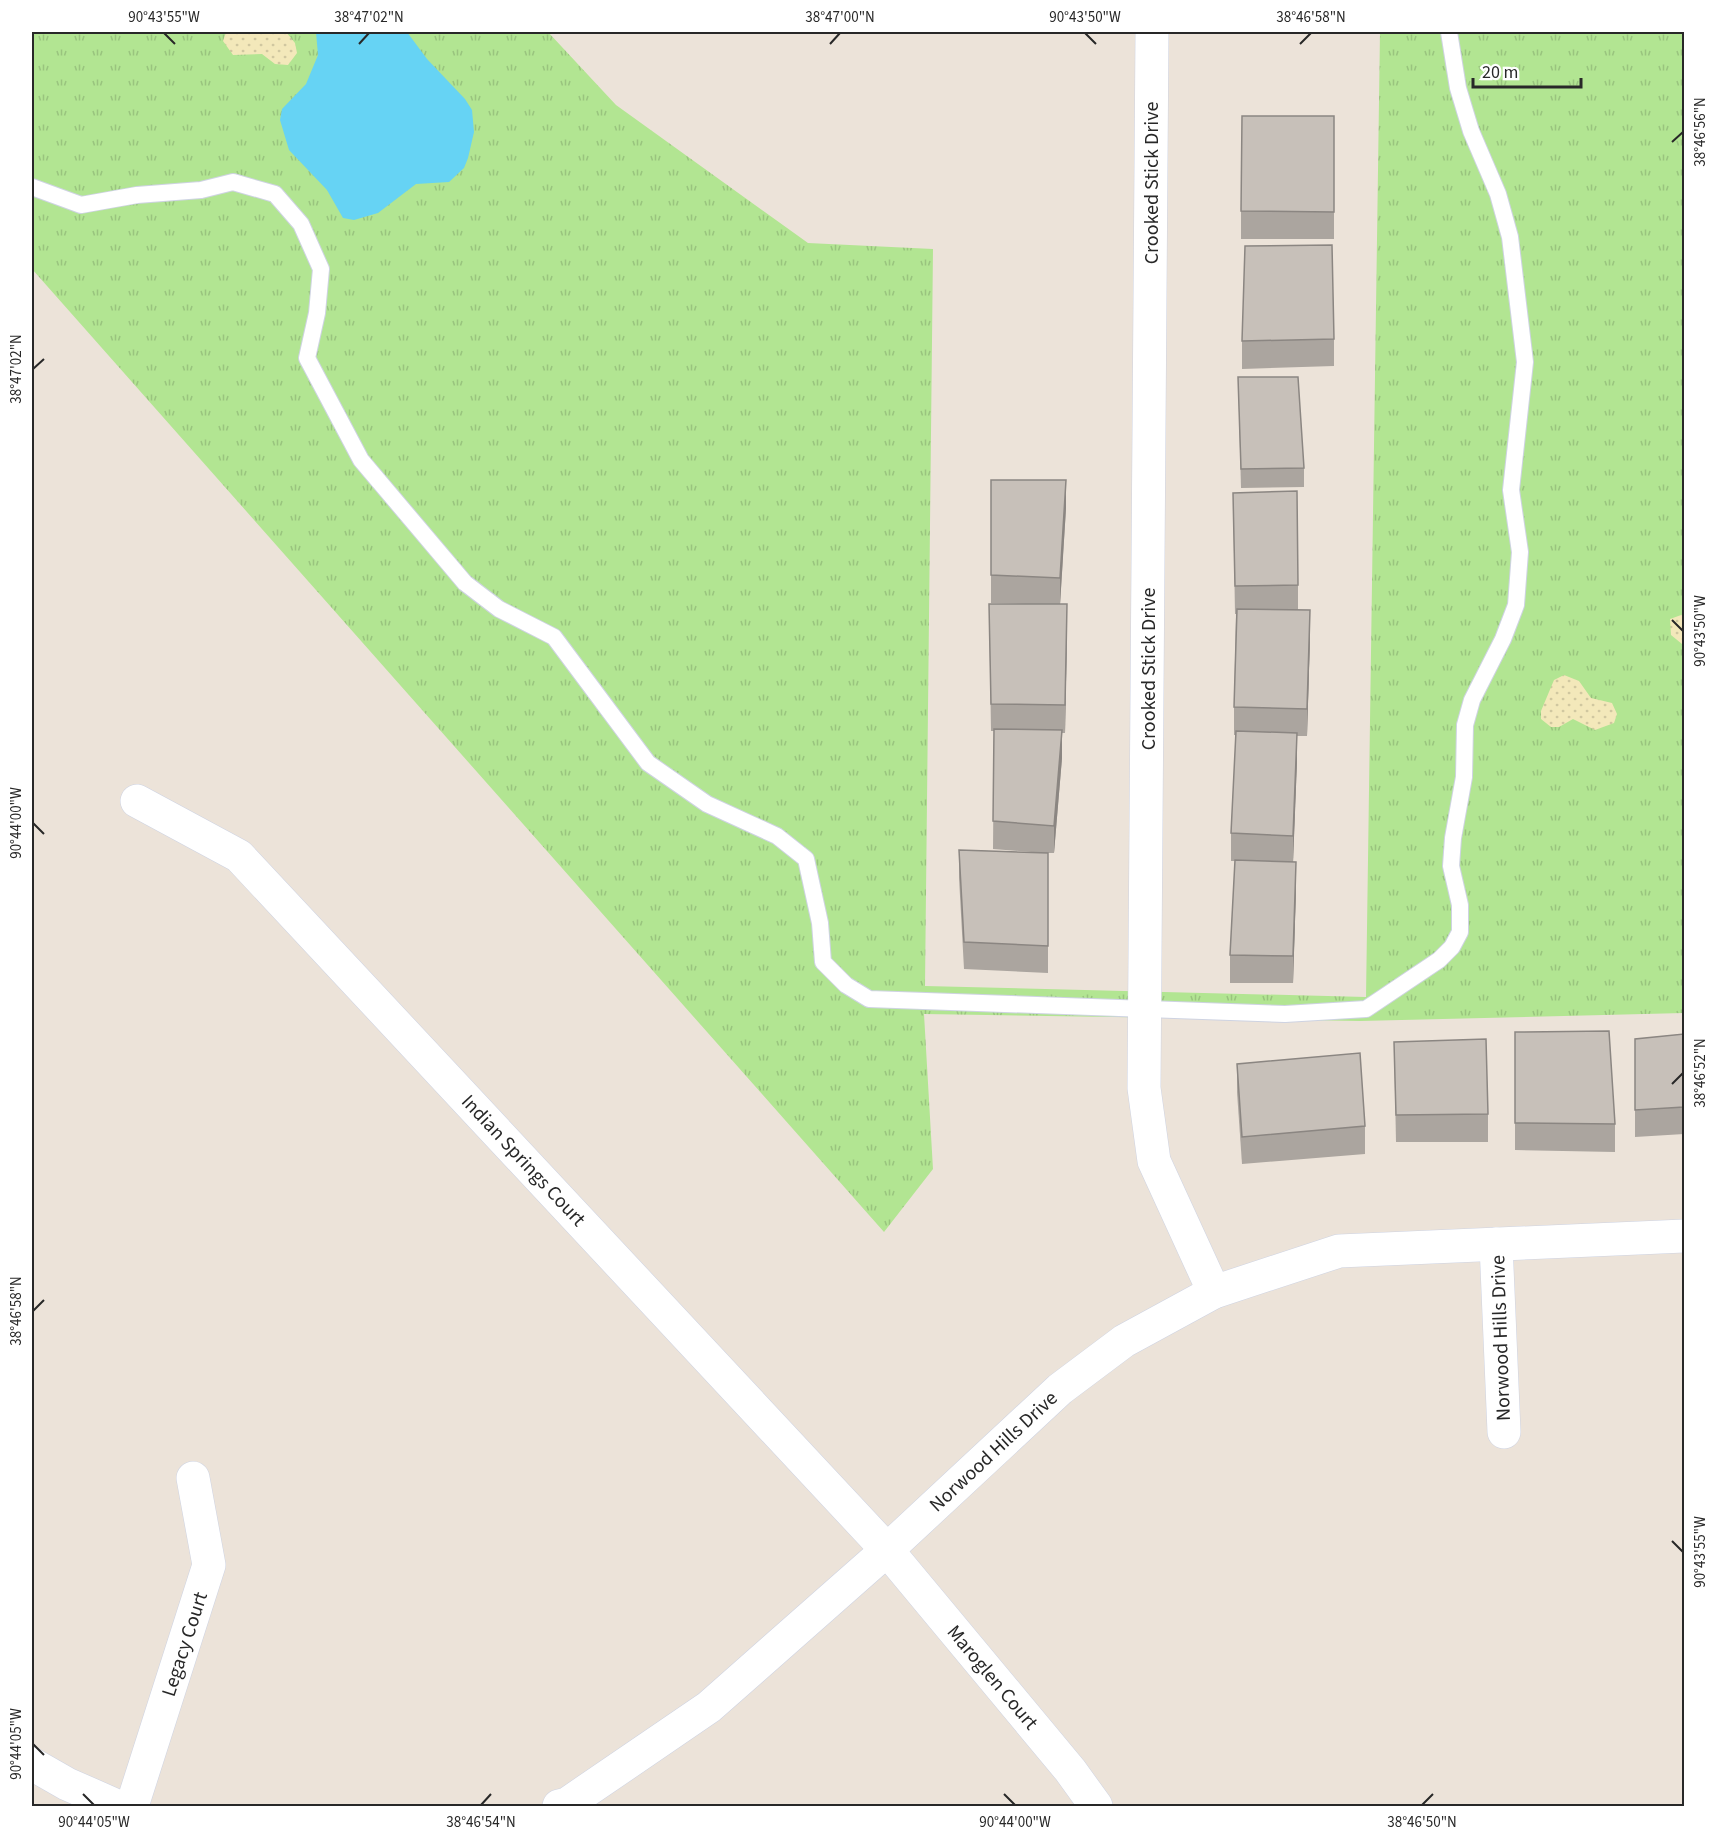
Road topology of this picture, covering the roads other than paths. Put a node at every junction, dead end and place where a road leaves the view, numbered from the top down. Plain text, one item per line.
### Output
1 (1152, 32) edge
2 (1449, 32) edge
3 (32, 187) edge
4 (137, 801) dead end
5 (1145, 1011) junction
6 (1684, 1236) edge
7 (1496, 1244) junction
8 (1214, 1292) junction
9 (1504, 1432) dead end
10 (193, 1478) dead end
11 (887, 1550) junction
12 (32, 1764) edge
13 (117, 1806) edge
14 (132, 1806) edge
15 (565, 1806) edge
16 (1096, 1806) edge

1 - 5 street, Crooked Stick Drive
2 - 5 lane
3 - 5 lane
4 - 11 street, Indian Springs Court
5 - 8 street, Crooked Stick Drive
6 - 7 street, Norwood Hills Drive
7 - 8 street, Norwood Hills Drive
7 - 9 street, Norwood Hills Drive
8 - 11 street, Norwood Hills Drive
10 - 14 street, Legacy Court
11 - 15 street, Norwood Hills Drive
11 - 16 street, Maroglen Court
12 - 13 street

